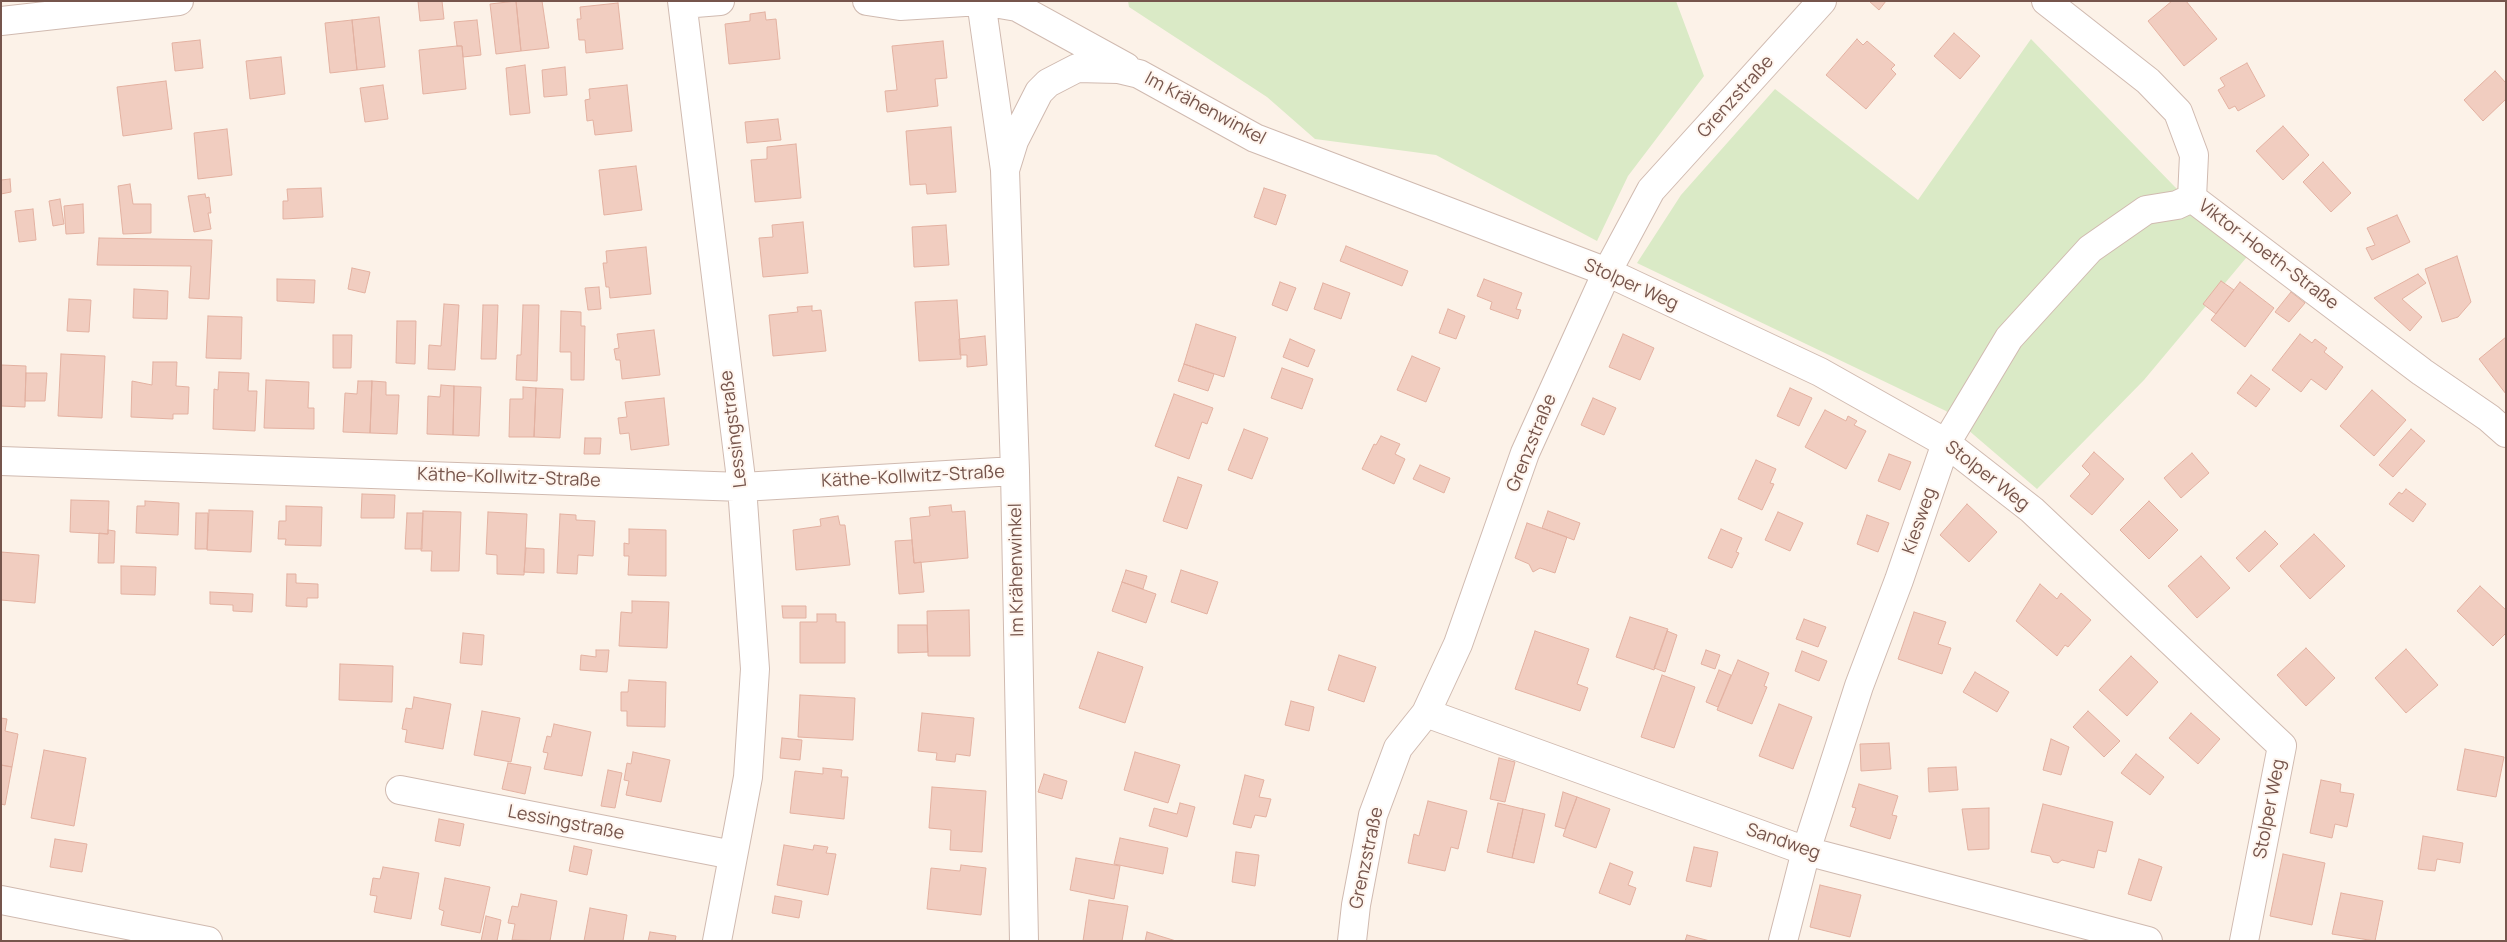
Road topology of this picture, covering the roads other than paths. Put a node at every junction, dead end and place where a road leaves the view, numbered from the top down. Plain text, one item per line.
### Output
1 (179, 1) edge
2 (720, 1) edge
3 (867, 1) edge
4 (981, 1) edge
5 (1822, 1) edge
6 (2046, 1) edge
7 (682, 3) edge
8 (1, 21) edge
9 (1138, 74) junction
10 (1005, 170) junction
11 (2192, 198) junction
12 (1452, 213) joint
13 (1607, 272) junction
14 (2506, 433) edge
15 (1946, 443) junction
16 (1, 461) edge
17 (1015, 471) junction
18 (742, 487) junction
19 (1426, 713) junction
20 (400, 790) dead end
21 (1806, 851) junction
22 (732, 855) junction
23 (1, 900) edge
24 (208, 941) edge
25 (717, 941) edge
26 (1024, 941) edge
27 (1352, 941) edge
28 (1784, 941) edge
29 (2148, 941) edge
30 (2244, 941) edge

1 - 8 street
2 - 7 street
3 - 4 street
4 - 9 street
4 - 10 street, Im Krähenwinkel
5 - 13 street, Grenzstraße
6 - 11 street, Viktor-Hoeth-Straße
7 - 18 street, Lessingstraße
9 - 10 street, Im Krähenwinkel
9 - 12 street, Im Krähenwinkel
10 - 17 street, Im Krähenwinkel
11 - 14 street, Viktor-Hoeth-Straße
11 - 15 street, Kiesweg
12 - 13 street, Stolper Weg
13 - 15 street, Stolper Weg
13 - 19 street, Grenzstraße
15 - 21 street, Kiesweg
15 - 30 street, Stolper Weg
16 - 18 street, Käthe-Kollwitz-Straße
17 - 18 street, Käthe-Kollwitz-Straße
17 - 26 street, Im Krähenwinkel
18 - 22 street, Lessingstraße
19 - 21 street, Sandweg
19 - 27 street, Grenzstraße
20 - 22 street, Lessingstraße
21 - 28 street, Kiesweg
21 - 29 street, Sandweg
22 - 25 street, Lessingstraße
23 - 24 street

